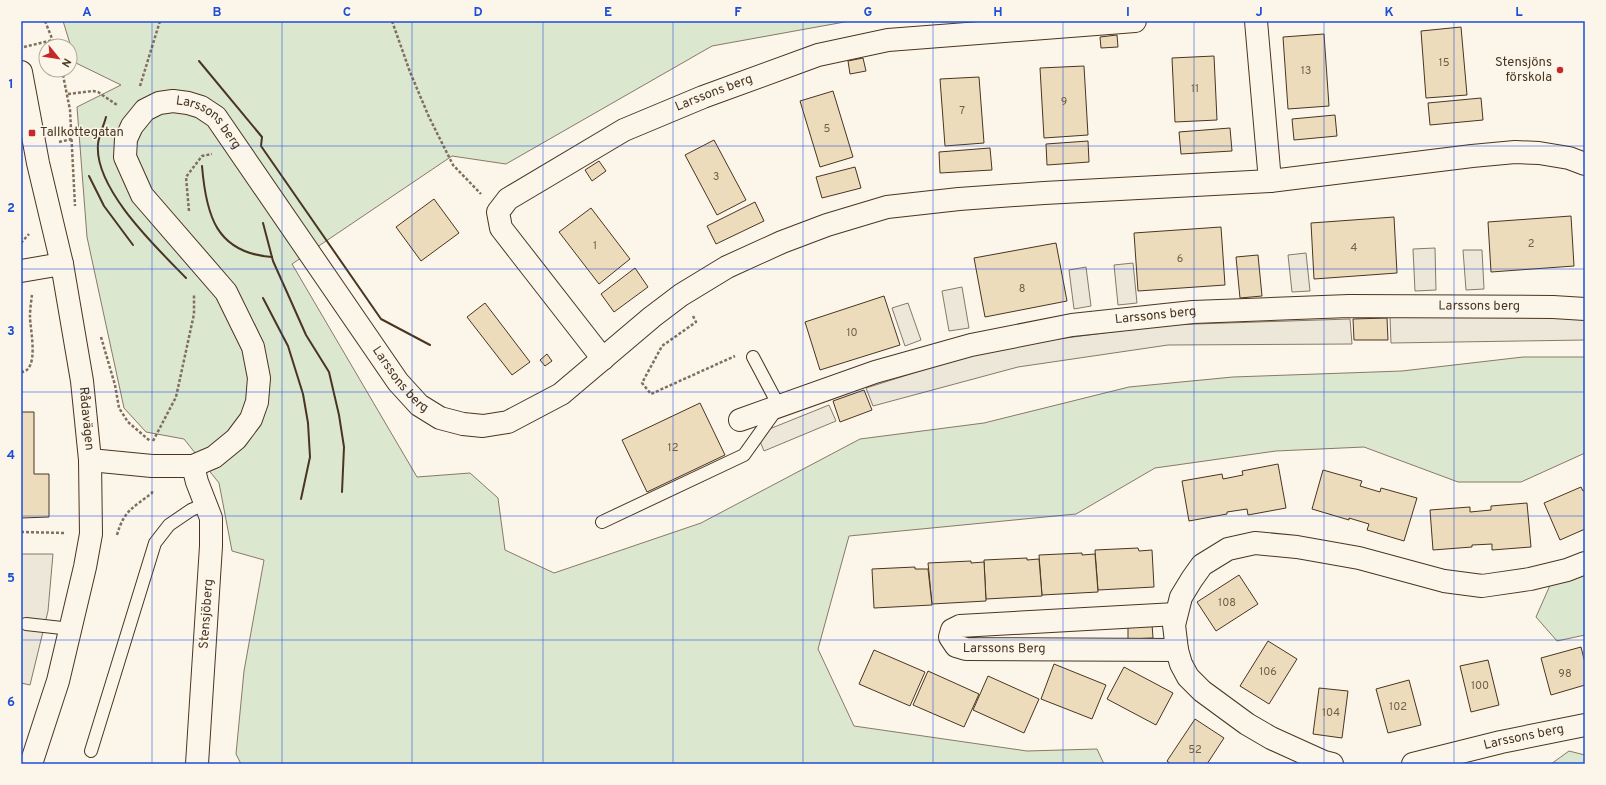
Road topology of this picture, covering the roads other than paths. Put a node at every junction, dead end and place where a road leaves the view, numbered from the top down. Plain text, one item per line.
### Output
1 (1135, 21) edge
2 (1256, 21) edge
3 (21, 72) edge
4 (1585, 164) edge
5 (1270, 180) junction
6 (62, 264) junction
7 (24, 271) edge
8 (1585, 309) edge
9 (753, 356) road end
10 (603, 359) junction
11 (779, 406) junction
12 (740, 420) dead end
13 (90, 460) junction
14 (193, 466) junction
15 (205, 504) junction
16 (602, 522) dead end
17 (1585, 563) edge
18 (1176, 614) junction
19 (26, 624) dead end
20 (72, 629) junction
21 (1177, 650) junction
22 (1585, 724) edge
23 (91, 751) dead end
24 (1463, 758) edge
25 (32, 764) edge
26 (197, 764) edge
27 (1332, 764) edge
28 (1413, 764) edge

1 - 10 street, Larssons berg
2 - 5 street
3 - 6 street, Rådavägen
4 - 5 street, Larssons berg
5 - 10 street, Larssons berg
6 - 7 street
6 - 13 street, Rådavägen
8 - 11 street, Larssons berg
9 - 11 lane
10 - 14 street, Larssons berg
11 - 12 street, Larssons berg
11 - 16 lane
13 - 14 street, Larssons berg
13 - 20 street, Rådavägen
14 - 15 street, Stensjöberg
15 - 23 lane
15 - 26 street, Stensjöberg
17 - 18 street
18 - 21 street
18 - 21 street, Larssons Berg
19 - 20 lane
20 - 25 street, Rådavägen
21 - 27 street
22 - 24 street, Larssons berg
24 - 28 street, Larssons berg

